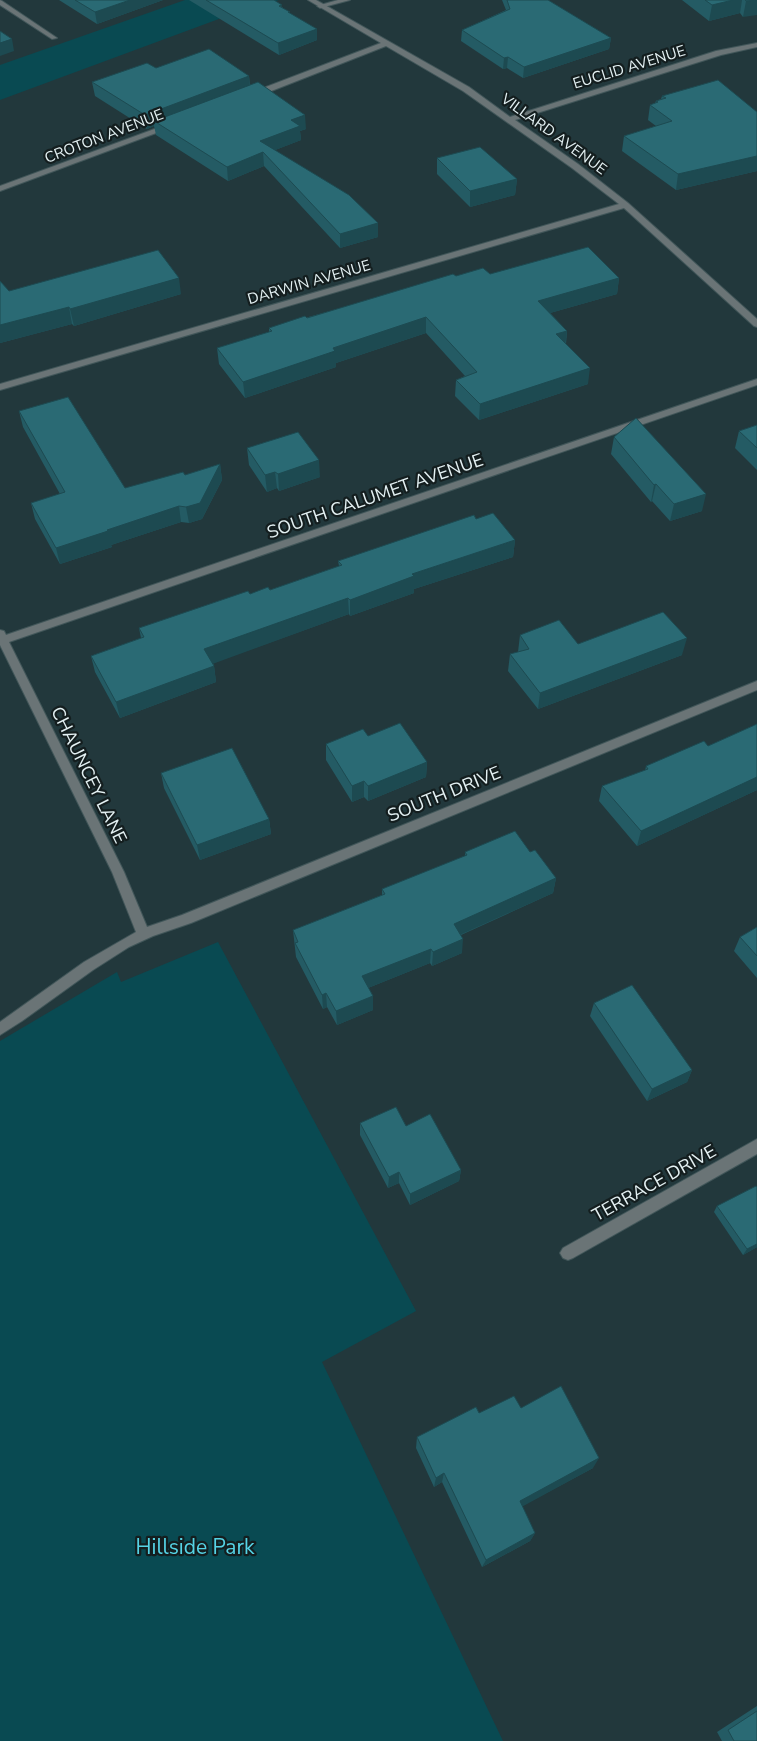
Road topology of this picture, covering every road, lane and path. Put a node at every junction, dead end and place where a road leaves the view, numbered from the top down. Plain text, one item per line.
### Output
1 (311, 0) edge
2 (347, 0) edge
3 (0, 2) edge
4 (320, 6) junction
5 (54, 38) dead end
6 (386, 44) junction
7 (757, 45) edge
8 (246, 98) edge
9 (511, 119) junction
10 (176, 124) edge
11 (0, 189) edge
12 (625, 205) junction
13 (756, 321) edge
14 (757, 382) edge
15 (0, 386) edge
16 (1, 637) edge
17 (757, 685) edge
18 (143, 934) junction
19 (0, 1029) edge
20 (757, 1146) edge
21 (568, 1253) dead end

1 - 4 street, VILLARD AVENUE
2 - 4 street
3 - 5 street
4 - 6 street, VILLARD AVENUE
6 - 8 street
6 - 9 street, VILLARD AVENUE
7 - 9 street, EUCLID AVENUE
9 - 12 street, VILLARD AVENUE
10 - 11 street, CROTON AVENUE
12 - 13 street, VILLARD AVENUE
12 - 15 street, DARWIN AVENUE
14 - 16 street, SOUTH CALUMET AVENUE
16 - 18 street, CHAUNCEY LANE
17 - 18 street, SOUTH DRIVE
18 - 19 street, SOUTH DRIVE
20 - 21 street, TERRACE DRIVE

